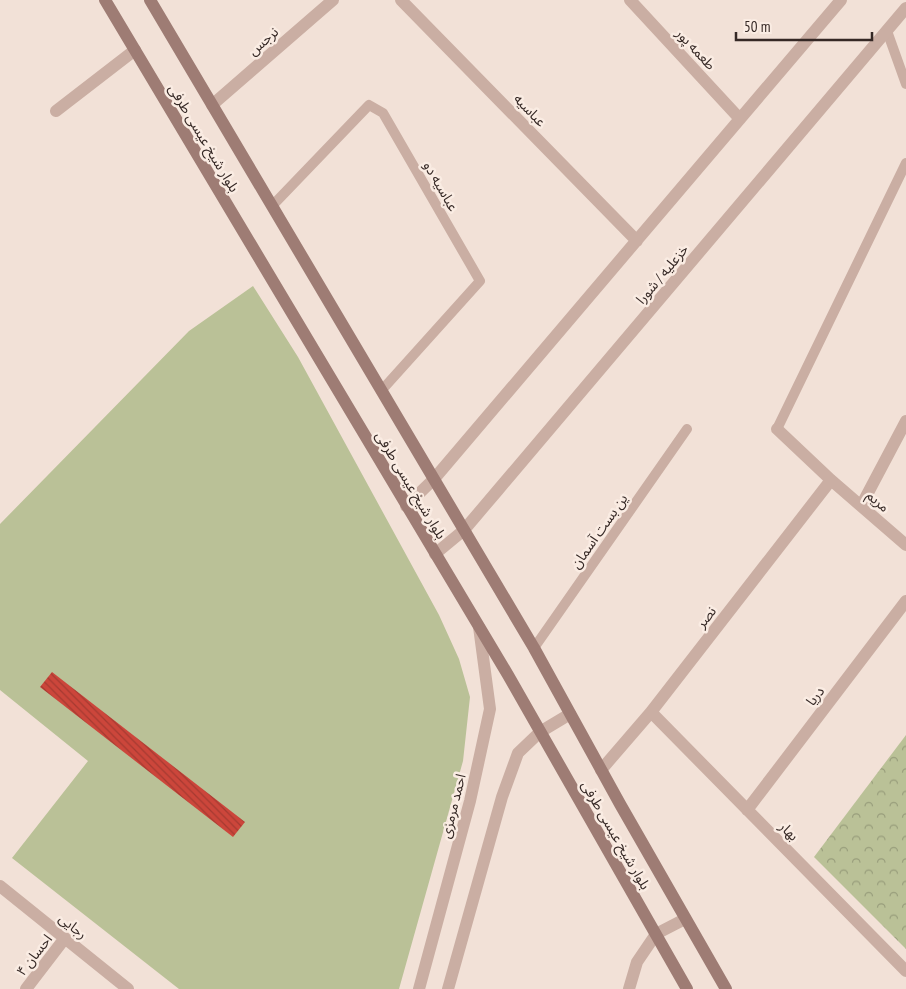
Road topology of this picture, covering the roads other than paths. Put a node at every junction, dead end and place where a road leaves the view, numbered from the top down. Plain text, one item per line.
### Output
1 (105, 0) edge
2 (150, 0) edge
3 (333, 0) edge
4 (401, 0) edge
5 (630, 0) edge
6 (841, 0) edge
7 (906, 8) edge
8 (887, 31) junction
9 (135, 50) junction
10 (906, 84) edge
11 (212, 105) junction
12 (56, 111) dead end
13 (740, 119) junction
14 (906, 163) edge
15 (272, 206) junction
16 (637, 241) junction
17 (381, 391) junction
18 (906, 421) edge
19 (687, 429) dead end
20 (777, 429) joint
21 (434, 479) junction
22 (831, 480) junction
23 (406, 506) junction
24 (861, 506) junction
25 (464, 530) junction
26 (906, 545) edge
27 (435, 554) junction
28 (906, 601) edge
29 (479, 627) junction
30 (534, 648) junction
31 (651, 712) junction
32 (570, 714) junction
33 (540, 732) junction
34 (601, 770) junction
35 (747, 810) junction
36 (0, 886) edge
37 (686, 919) junction
38 (656, 934) junction
39 (65, 938) junction
40 (906, 970) edge
41 (26, 989) edge
42 (128, 989) edge
43 (419, 989) edge
44 (448, 989) edge
45 (629, 989) edge
46 (687, 989) edge
47 (726, 989) edge

1 - 9 main road, بلوار شیخ عیسی طرفی
2 - 11 main road, بلوار شیخ عیسی طرفی
3 - 11 street, نرجس
4 - 16 street, عباسیه
5 - 13 street, طعمه پور
6 - 13 street
7 - 8 street, خزعلیه / شورا
8 - 10 lane
8 - 25 street, خزعلیه / شورا
9 - 12 street
9 - 23 main road, بلوار شیخ عیسی طرفی
11 - 15 main road, بلوار شیخ عیسی طرفی
13 - 16 street
14 - 20 lane
15 - 17 main road, بلوار شیخ عیسی طرفی
15 - 17 lane, عباسیه دو
16 - 21 street
17 - 21 main road, بلوار شیخ عیسی طرفی
18 - 24 street
19 - 30 lane, ین بست آسمان
20 - 22 street, مریم
21 - 23 street
21 - 25 main road, بلوار شیخ عیسی طرفی
22 - 24 street, مریم
22 - 31 street, نصر
23 - 27 main road, بلوار شیخ عیسی طرفی
24 - 26 street, مریم
25 - 27 street, خزعلیه / شورا
25 - 30 main road, بلوار شیخ عیسی طرفی
27 - 29 main road, بلوار شیخ عیسی طرفی
28 - 35 street, دریا
29 - 33 main road, بلوار شیخ عیسی طرفی
29 - 43 street, احمد مرمزی
30 - 32 main road, بلوار شیخ عیسی طرفی
31 - 34 street, نصر
31 - 35 street, بهار
32 - 33 street
32 - 34 main road, بلوار شیخ عیسی طرفی
33 - 38 main road, بلوار شیخ عیسی طرفی
33 - 44 street
34 - 37 main road, بلوار شیخ عیسی طرفی
35 - 40 street, بهار
36 - 39 street, رجایی
37 - 38 street
37 - 47 main road, بلوار شیخ عیسی طرفی
38 - 45 street
38 - 46 main road, بلوار شیخ عیسی طرفی
39 - 41 street, احسان ۴
39 - 42 street, رجایی

